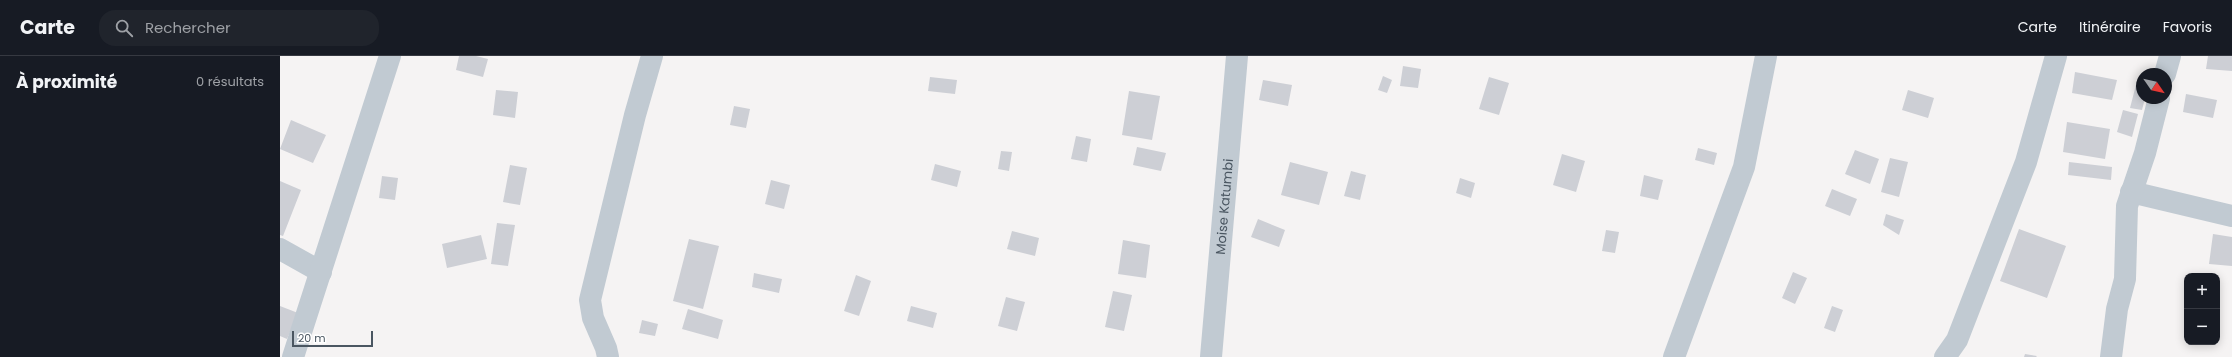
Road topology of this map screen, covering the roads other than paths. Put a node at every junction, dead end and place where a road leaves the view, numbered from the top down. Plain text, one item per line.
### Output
1 (390, 56) edge
2 (652, 56) edge
3 (1237, 56) edge
4 (1766, 56) edge
5 (2056, 56) edge
6 (2170, 56) edge
7 (2167, 68) edge
8 (2158, 104) edge
9 (2131, 192) junction
10 (2232, 216) edge
11 (280, 249) edge
12 (320, 272) junction
13 (293, 357) edge
14 (608, 357) edge
15 (1211, 357) edge
16 (1674, 357) edge
17 (1945, 357) edge
18 (2111, 357) edge

1 - 12 street
2 - 14 street
3 - 15 street, Moise Katumbi
4 - 16 street
5 - 17 street
6 - 7 street
8 - 9 street
9 - 10 street
9 - 18 street
11 - 12 street
12 - 13 street

